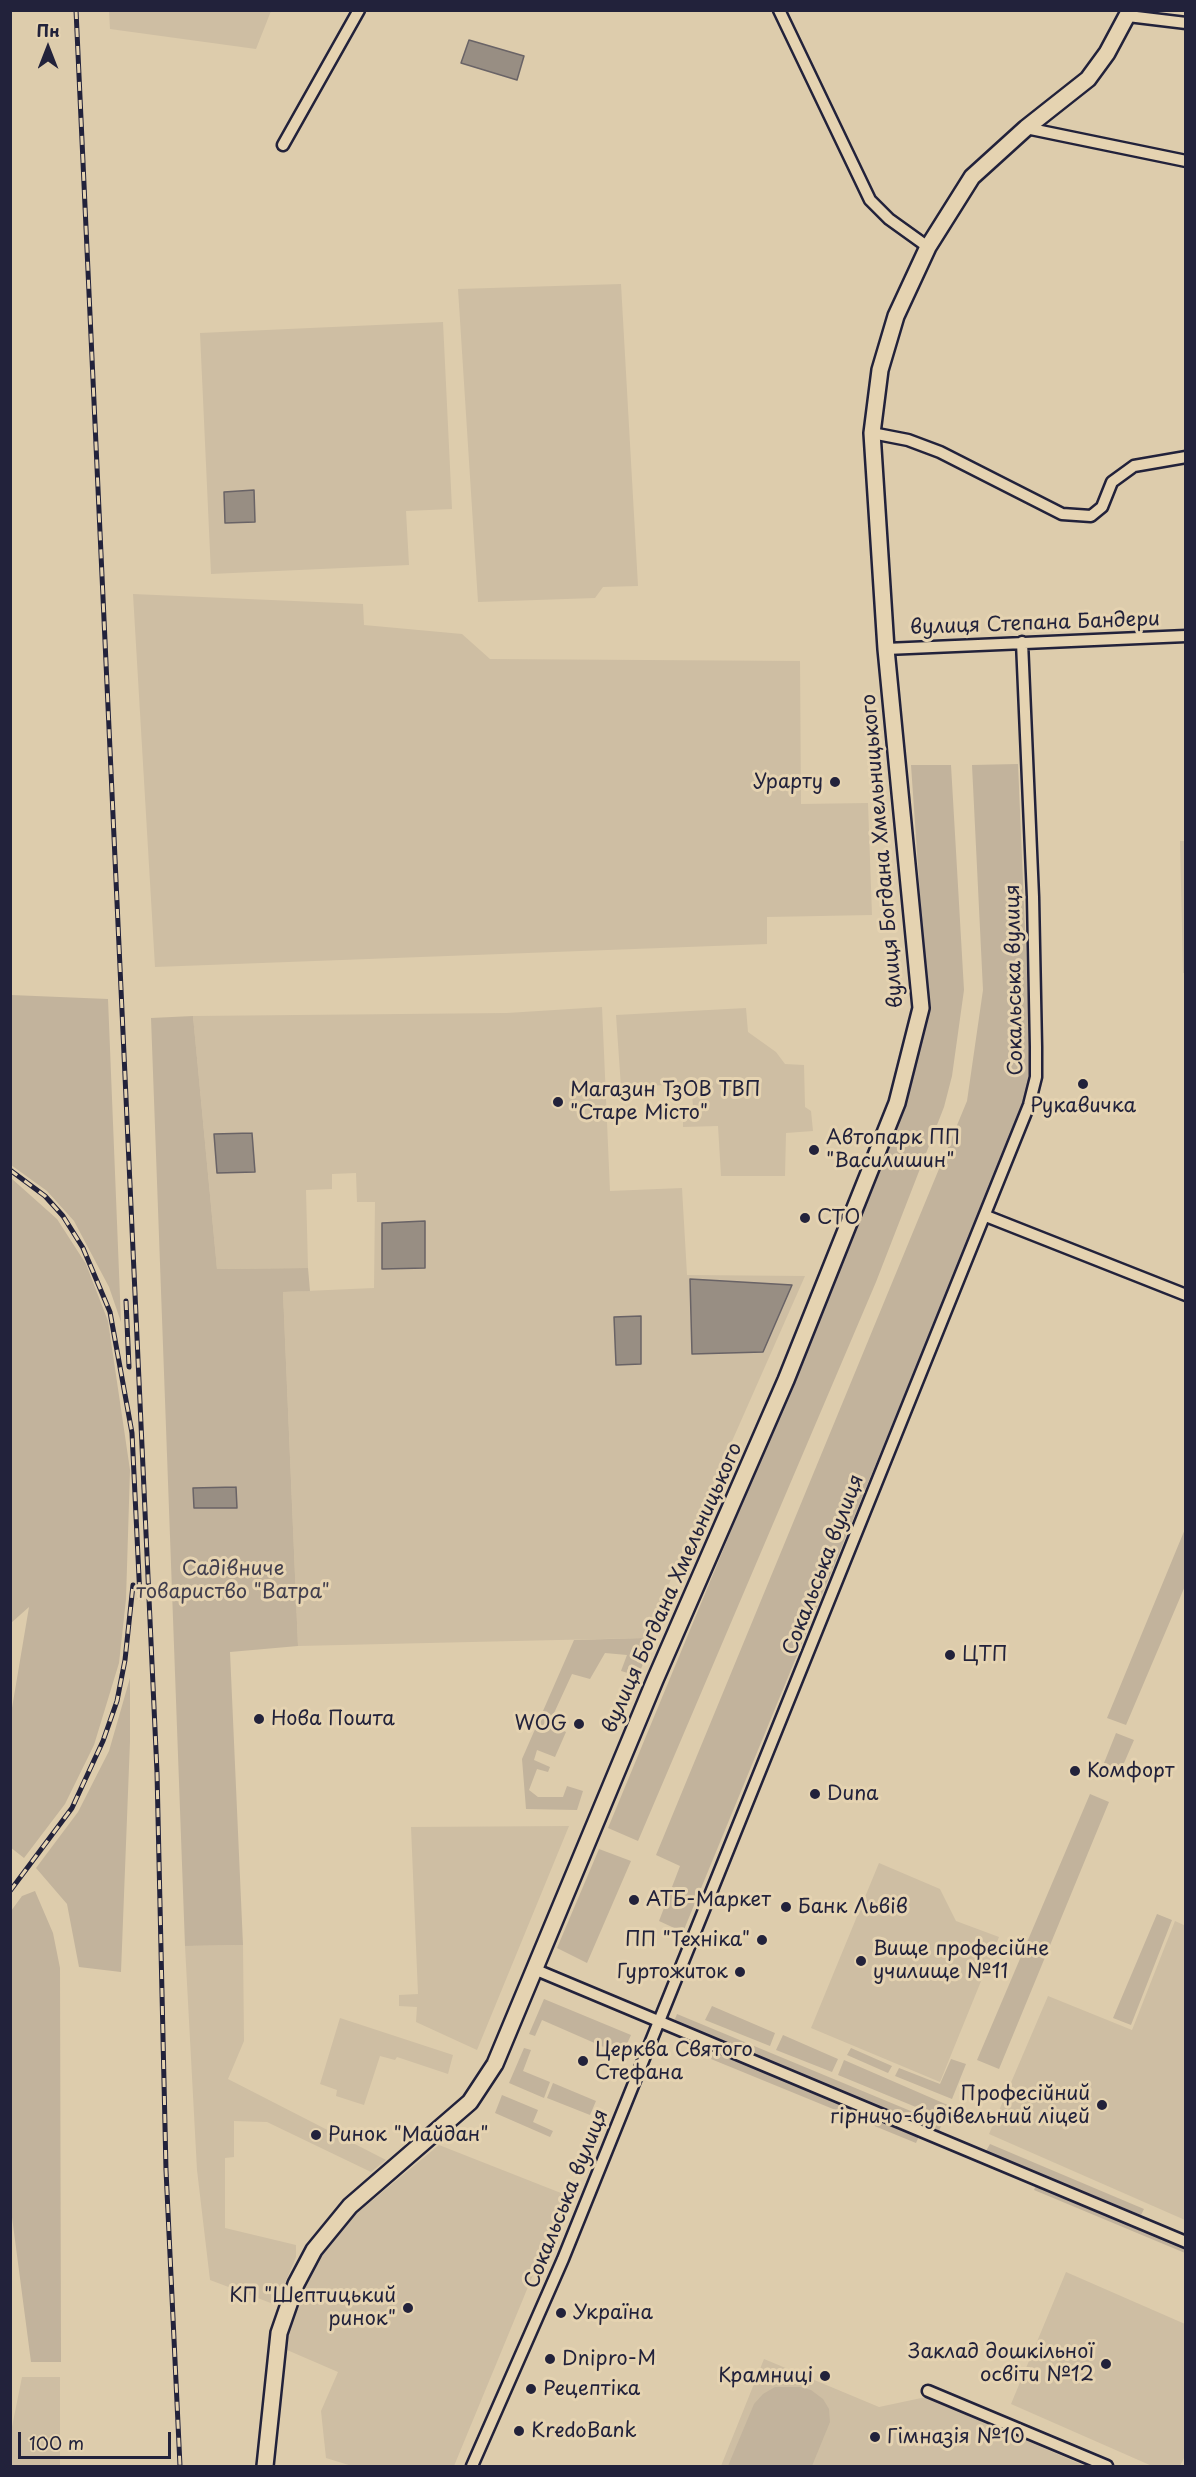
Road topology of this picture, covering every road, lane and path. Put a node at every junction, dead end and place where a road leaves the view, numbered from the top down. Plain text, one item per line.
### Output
1 (359, 10) edge
2 (779, 10) edge
3 (1129, 13) edge
4 (1185, 23) edge
5 (1026, 128) junction
6 (283, 146) dead end
7 (1185, 161) edge
8 (928, 246) junction
9 (872, 433) junction
10 (1185, 457) edge
11 (1185, 636) edge
12 (1022, 642) junction
13 (886, 649) junction
14 (986, 1216) junction
15 (1185, 1295) edge
16 (534, 1969) junction
17 (657, 2022) junction
18 (1185, 2242) edge
19 (928, 2391) dead end
20 (265, 2466) edge
21 (472, 2466) edge
22 (1107, 2466) edge

1 - 6 street
2 - 8 street
3 - 4 street
3 - 5 street, вулиця Богдана Хмельницького
5 - 7 street
5 - 8 street, вулиця Богдана Хмельницького
8 - 9 street, вулиця Богдана Хмельницького
9 - 10 street
9 - 13 street, вулиця Богдана Хмельницького
11 - 12 street, вулиця Степана Бандери
12 - 13 street, вулиця Степана Бандери
12 - 14 street, Сокальська вулиця
13 - 16 street, вулиця Богдана Хмельницького
14 - 15 street
14 - 17 street, Сокальська вулиця
16 - 17 street
16 - 20 street, вулиця Богдана Хмельницького
17 - 18 street
17 - 21 street, Сокальська вулиця
19 - 22 street

